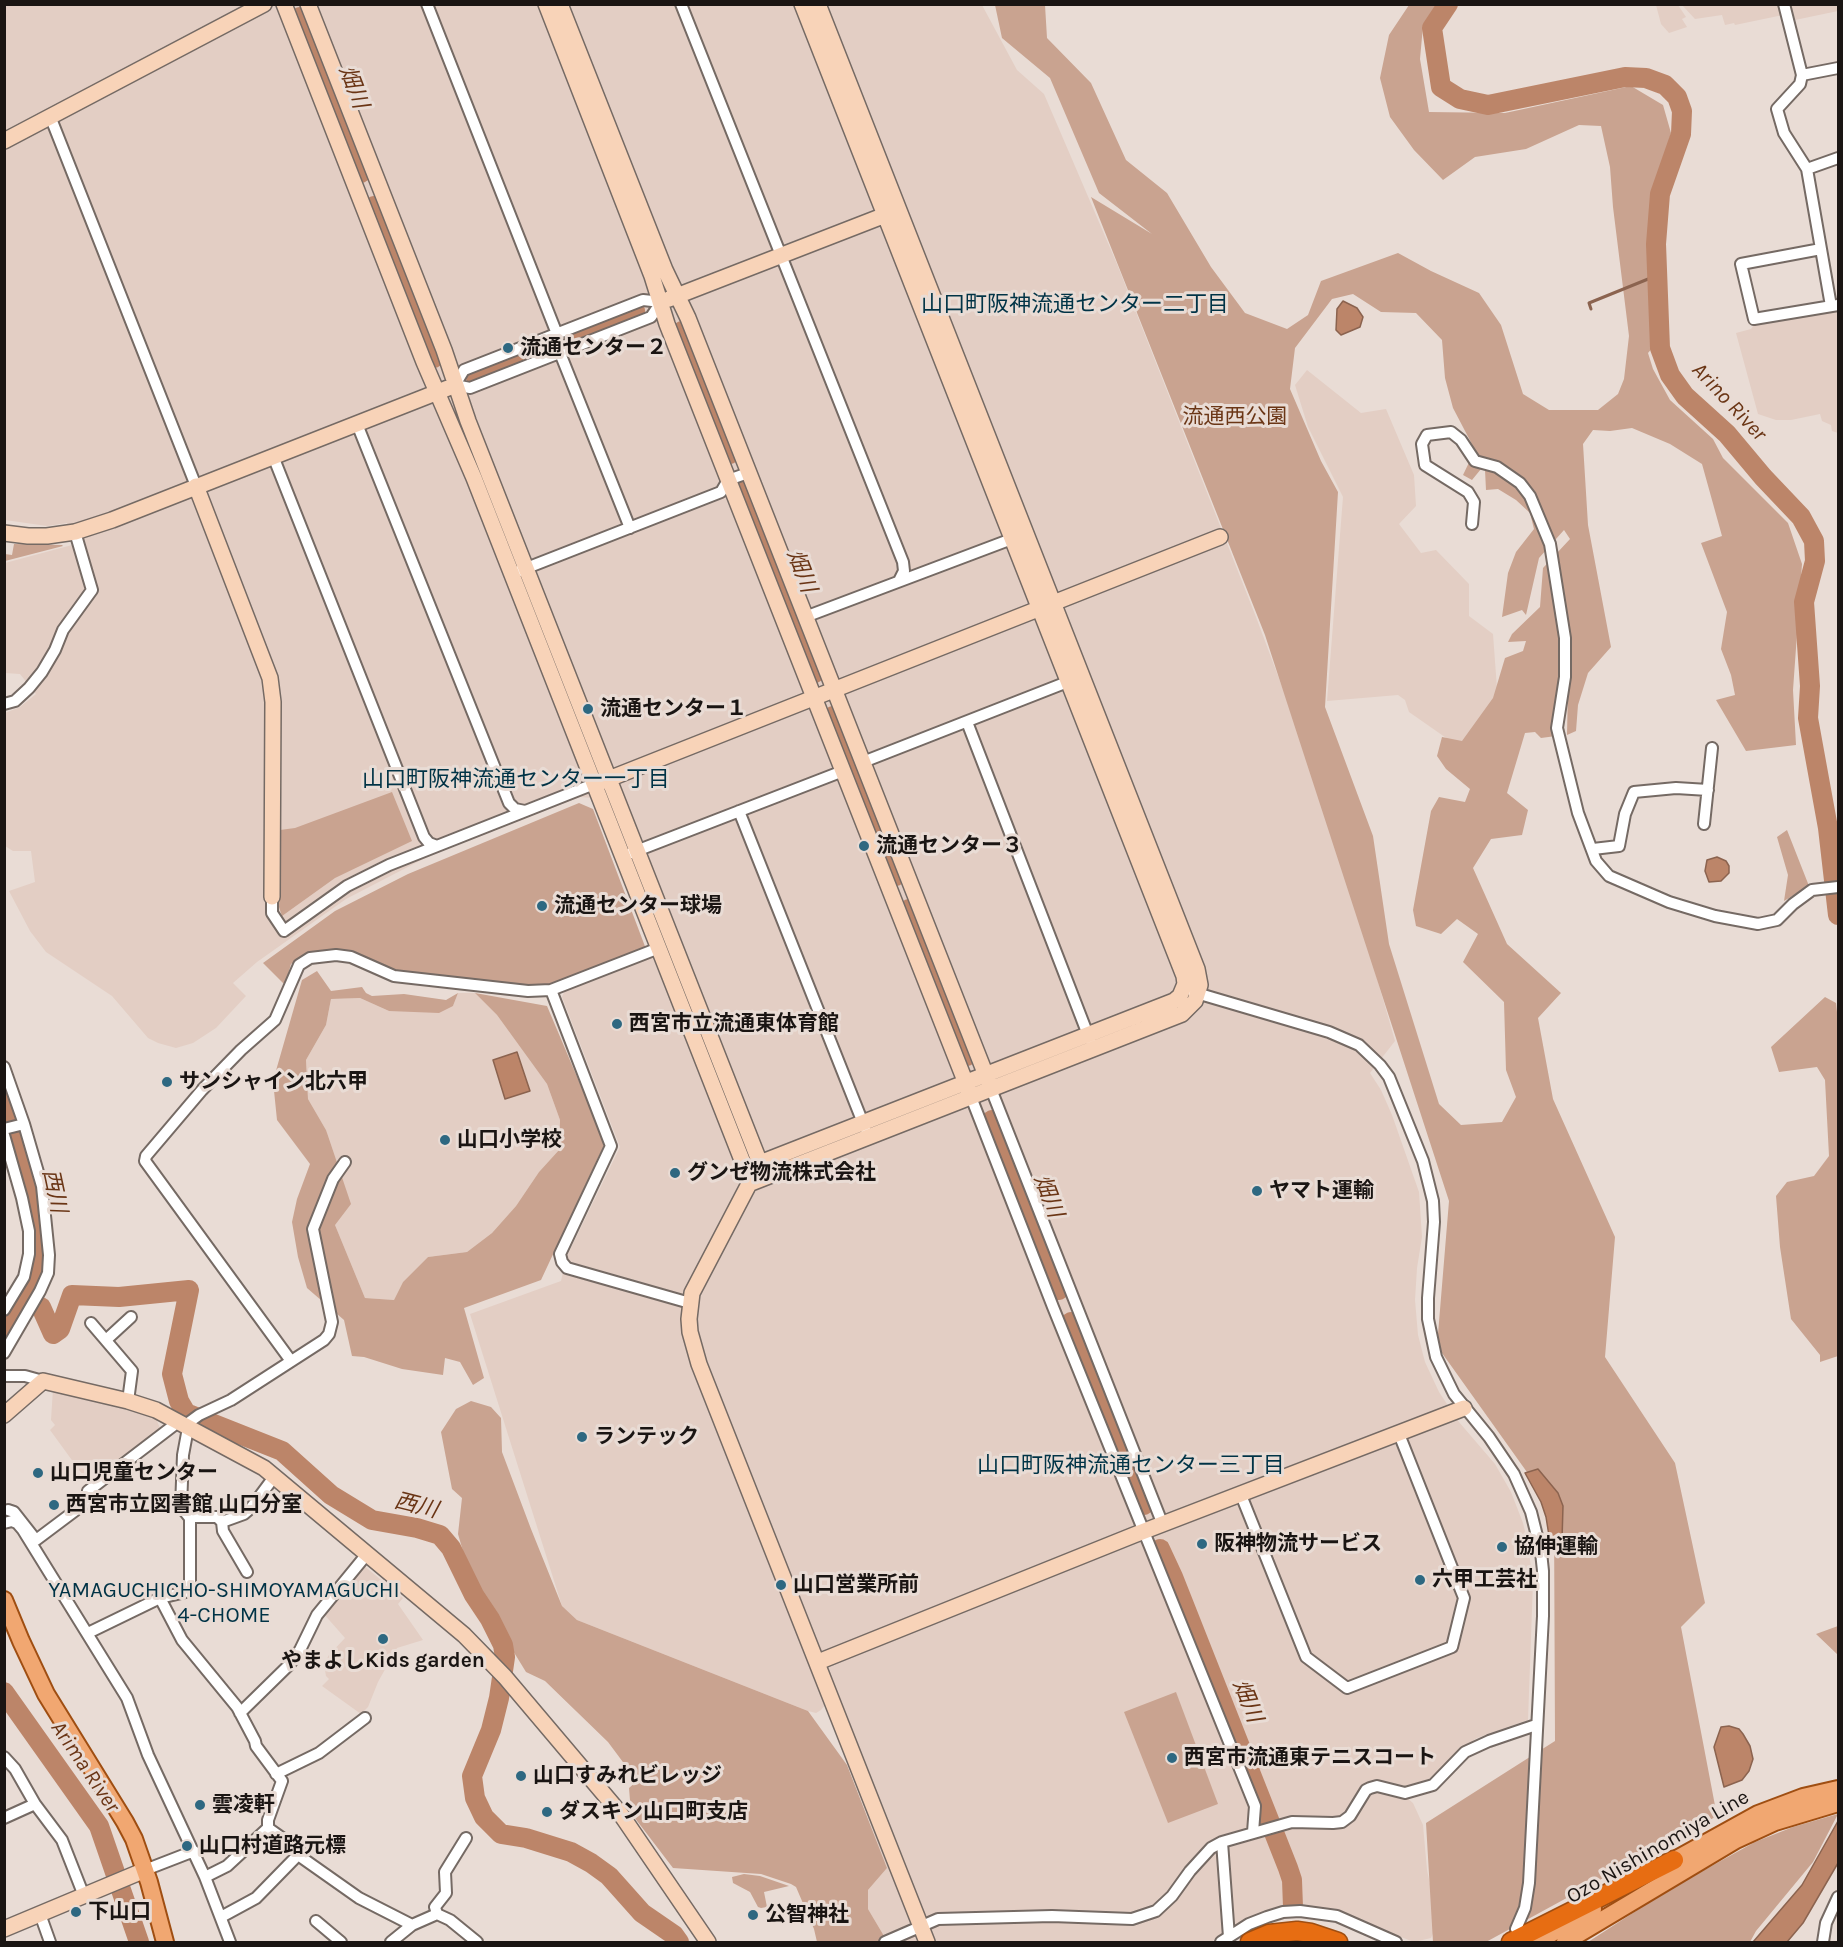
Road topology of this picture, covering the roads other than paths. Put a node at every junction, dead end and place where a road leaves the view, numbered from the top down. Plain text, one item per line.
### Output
1 (264, 4) edge
2 (284, 4) edge
3 (308, 4) edge
4 (427, 4) edge
5 (546, 4) edge
6 (560, 4) edge
7 (681, 4) edge
8 (802, 4) edge
9 (818, 4) edge
10 (1784, 4) edge
11 (567, 40) junction
12 (1839, 68) edge
13 (1802, 75) junction
14 (50, 116) junction
15 (4, 141) edge
16 (1839, 159) edge
17 (615, 164) junction
18 (1807, 169) junction
19 (379, 186) junction
20 (358, 194) junction
21 (891, 212) junction
22 (1821, 249) junction
23 (782, 255) junction
24 (678, 296) junction
25 (661, 302) junction
26 (1835, 305) edge
27 (557, 334) junction
28 (560, 353) junction
29 (455, 385) junction
30 (438, 391) junction
31 (357, 424) junction
32 (273, 456) junction
33 (748, 473) junction
34 (728, 480) junction
35 (196, 486) junction
36 (1472, 524) dead end
37 (630, 528) junction
38 (75, 532) junction
39 (4, 533) edge
40 (1019, 536) junction
41 (1220, 537) dead end
42 (518, 571) junction
43 (899, 581) junction
44 (1046, 605) junction
45 (805, 617) junction
46 (1075, 679) junction
47 (834, 690) junction
48 (814, 698) junction
49 (4, 704) edge
50 (967, 722) junction
51 (1712, 748) dead end
52 (862, 762) junction
53 (843, 771) junction
54 (601, 782) junction
55 (1707, 790) junction
56 (525, 811) junction
57 (739, 811) junction
58 (1704, 824) dead end
59 (437, 846) junction
60 (1593, 849) junction
61 (630, 853) junction
62 (1839, 887) edge
63 (914, 890) junction
64 (272, 897) joint
65 (893, 898) junction
66 (659, 948) junction
67 (551, 990) junction
68 (1191, 992) junction
69 (1090, 1041) junction
70 (4, 1067) edge
71 (986, 1074) junction
72 (965, 1082) junction
73 (991, 1089) junction
74 (971, 1096) junction
75 (22, 1124) junction
76 (866, 1130) junction
77 (5, 1131) edge
78 (345, 1162) dead end
79 (760, 1163) junction
80 (751, 1183) junction
81 (1074, 1299) junction
82 (690, 1303) junction
83 (1053, 1307) junction
84 (4, 1310) edge
85 (131, 1317) dead end
86 (91, 1323) dead end
87 (106, 1340) junction
88 (4, 1353) edge
89 (291, 1361) junction
90 (4, 1376) edge
91 (43, 1381) junction
92 (128, 1401) junction
93 (1464, 1408) junction
94 (4, 1415) edge
95 (182, 1426) junction
96 (1399, 1434) junction
97 (274, 1477) junction
98 (1241, 1495) junction
99 (8, 1510) dead end
100 (190, 1518) junction
101 (222, 1522) junction
102 (4, 1523) edge
103 (1163, 1525) junction
104 (1144, 1532) junction
105 (367, 1554) junction
106 (247, 1572) dead end
107 (160, 1598) junction
108 (4, 1600) edge
109 (88, 1633) junction
110 (818, 1662) junction
111 (240, 1713) junction
112 (365, 1718) dead end
113 (1536, 1725) junction
114 (4, 1757) edge
115 (276, 1774) junction
116 (1834, 1797) edge
117 (34, 1804) junction
118 (4, 1818) edge
119 (268, 1828) junction
120 (1253, 1832) junction
121 (466, 1838) dead end
122 (1222, 1842) junction
123 (194, 1851) junction
124 (298, 1855) junction
125 (1674, 1860) junction
126 (141, 1872) junction
127 (205, 1877) junction
128 (84, 1896) junction
129 (1839, 1897) edge
130 (39, 1914) junction
131 (437, 1914) junction
132 (220, 1917) junction
133 (316, 1921) dead end
134 (412, 1925) junction
135 (921, 1926) junction
136 (4, 1929) edge
137 (1514, 1936) edge
138 (1225, 1940) edge
139 (471, 1941) edge
140 (50, 1942) edge
141 (165, 1942) edge
142 (230, 1942) edge
143 (341, 1942) edge
144 (391, 1942) edge
145 (708, 1942) edge
146 (885, 1942) edge
147 (927, 1942) edge
148 (1250, 1942) edge
149 (1338, 1942) edge
150 (1396, 1942) edge
151 (1503, 1942) edge
152 (1537, 1942) edge
153 (1565, 1942) edge
154 (1823, 1942) edge

1 - 14 street
2 - 20 street
3 - 19 street
4 - 27 street
5 - 11 street
6 - 11 street
7 - 23 street
8 - 21 street
9 - 21 street
10 - 13 street
11 - 17 street
12 - 13 street
13 - 18 street
14 - 15 street
14 - 35 street
16 - 18 street
17 - 24 street
17 - 25 street
18 - 22 street
19 - 20 street
19 - 29 street
20 - 30 street
21 - 23 street
21 - 40 street
22 - 26 street
22 - 26 street
23 - 24 street
23 - 43 street
24 - 25 street
24 - 33 street
25 - 27 street
25 - 28 street
25 - 34 street
27 - 28 street
27 - 29 street
28 - 29 street
28 - 37 street
29 - 30 street
29 - 42 street
30 - 31 street
30 - 42 street
31 - 32 street
31 - 56 street
32 - 35 street
32 - 59 street
33 - 34 street
33 - 45 street
34 - 37 street
34 - 48 street
35 - 38 street
35 - 64 street
36 - 60 street
37 - 42 street
38 - 39 street
38 - 49 street
40 - 43 street
40 - 44 street
41 - 44 street
42 - 54 street
43 - 45 street
44 - 46 street
44 - 47 street
45 - 47 street
46 - 50 street
46 - 68 street
47 - 48 street
47 - 52 street
48 - 53 street
48 - 54 street
50 - 52 street
50 - 69 street
51 - 55 street
52 - 63 street
53 - 57 street
53 - 65 street
54 - 56 street
54 - 61 street
55 - 58 street
55 - 60 street
56 - 59 street
57 - 61 street
57 - 76 street
59 - 64 street
60 - 62 street
61 - 66 street
61 - 79 street
63 - 65 street
63 - 71 street
65 - 72 street
66 - 67 street
66 - 80 street
67 - 82 street
67 - 89 street
68 - 69 street
68 - 93 street
69 - 71 street
69 - 73 street
70 - 75 street
71 - 72 street
71 - 73 street
72 - 74 street
72 - 76 street
73 - 74 street
73 - 81 street
74 - 76 street
74 - 83 street
75 - 77 street
75 - 88 street
76 - 79 street
76 - 80 street
77 - 84 street
78 - 89 street
79 - 80 street
80 - 82 street
81 - 83 street
81 - 103 street
82 - 110 street
83 - 104 street
85 - 87 street
86 - 87 street
87 - 92 street
89 - 95 street
90 - 91 street
91 - 92 street
91 - 94 street
92 - 95 street
93 - 96 street
93 - 113 street
95 - 97 street
95 - 99 street
95 - 100 street
96 - 98 street
96 - 98 street
97 - 101 street
97 - 105 street
98 - 103 street
100 - 101 street
100 - 107 street
101 - 106 street
102 - 109 street
103 - 104 street
104 - 110 street
104 - 120 street
105 - 111 street
105 - 145 street
107 - 109 street
107 - 111 street
108 - 126 main road
109 - 123 street
110 - 135 street
111 - 115 street
112 - 115 street
113 - 120 street
113 - 137 street
114 - 117 street
115 - 119 street
116 - 125 main road, Ozo Nishinomiya Line
116 - 153 main road, Ozo Nishinomiya Line
117 - 118 street
117 - 128 street
119 - 124 street
119 - 127 street
120 - 122 street
121 - 131 street
122 - 135 street
122 - 138 street
123 - 126 street
123 - 127 street
124 - 132 street
124 - 134 street
125 - 137 highway
125 - 152 main road, Ozo Nishinomiya Line
126 - 128 street
126 - 141 main road
127 - 132 street
128 - 130 street
129 - 154 street
130 - 136 street
130 - 140 street
131 - 134 street
131 - 139 street
132 - 142 street
133 - 143 street
134 - 144 street
135 - 146 street
135 - 147 street
137 - 151 highway
138 - 150 street
148 - 149 highway

